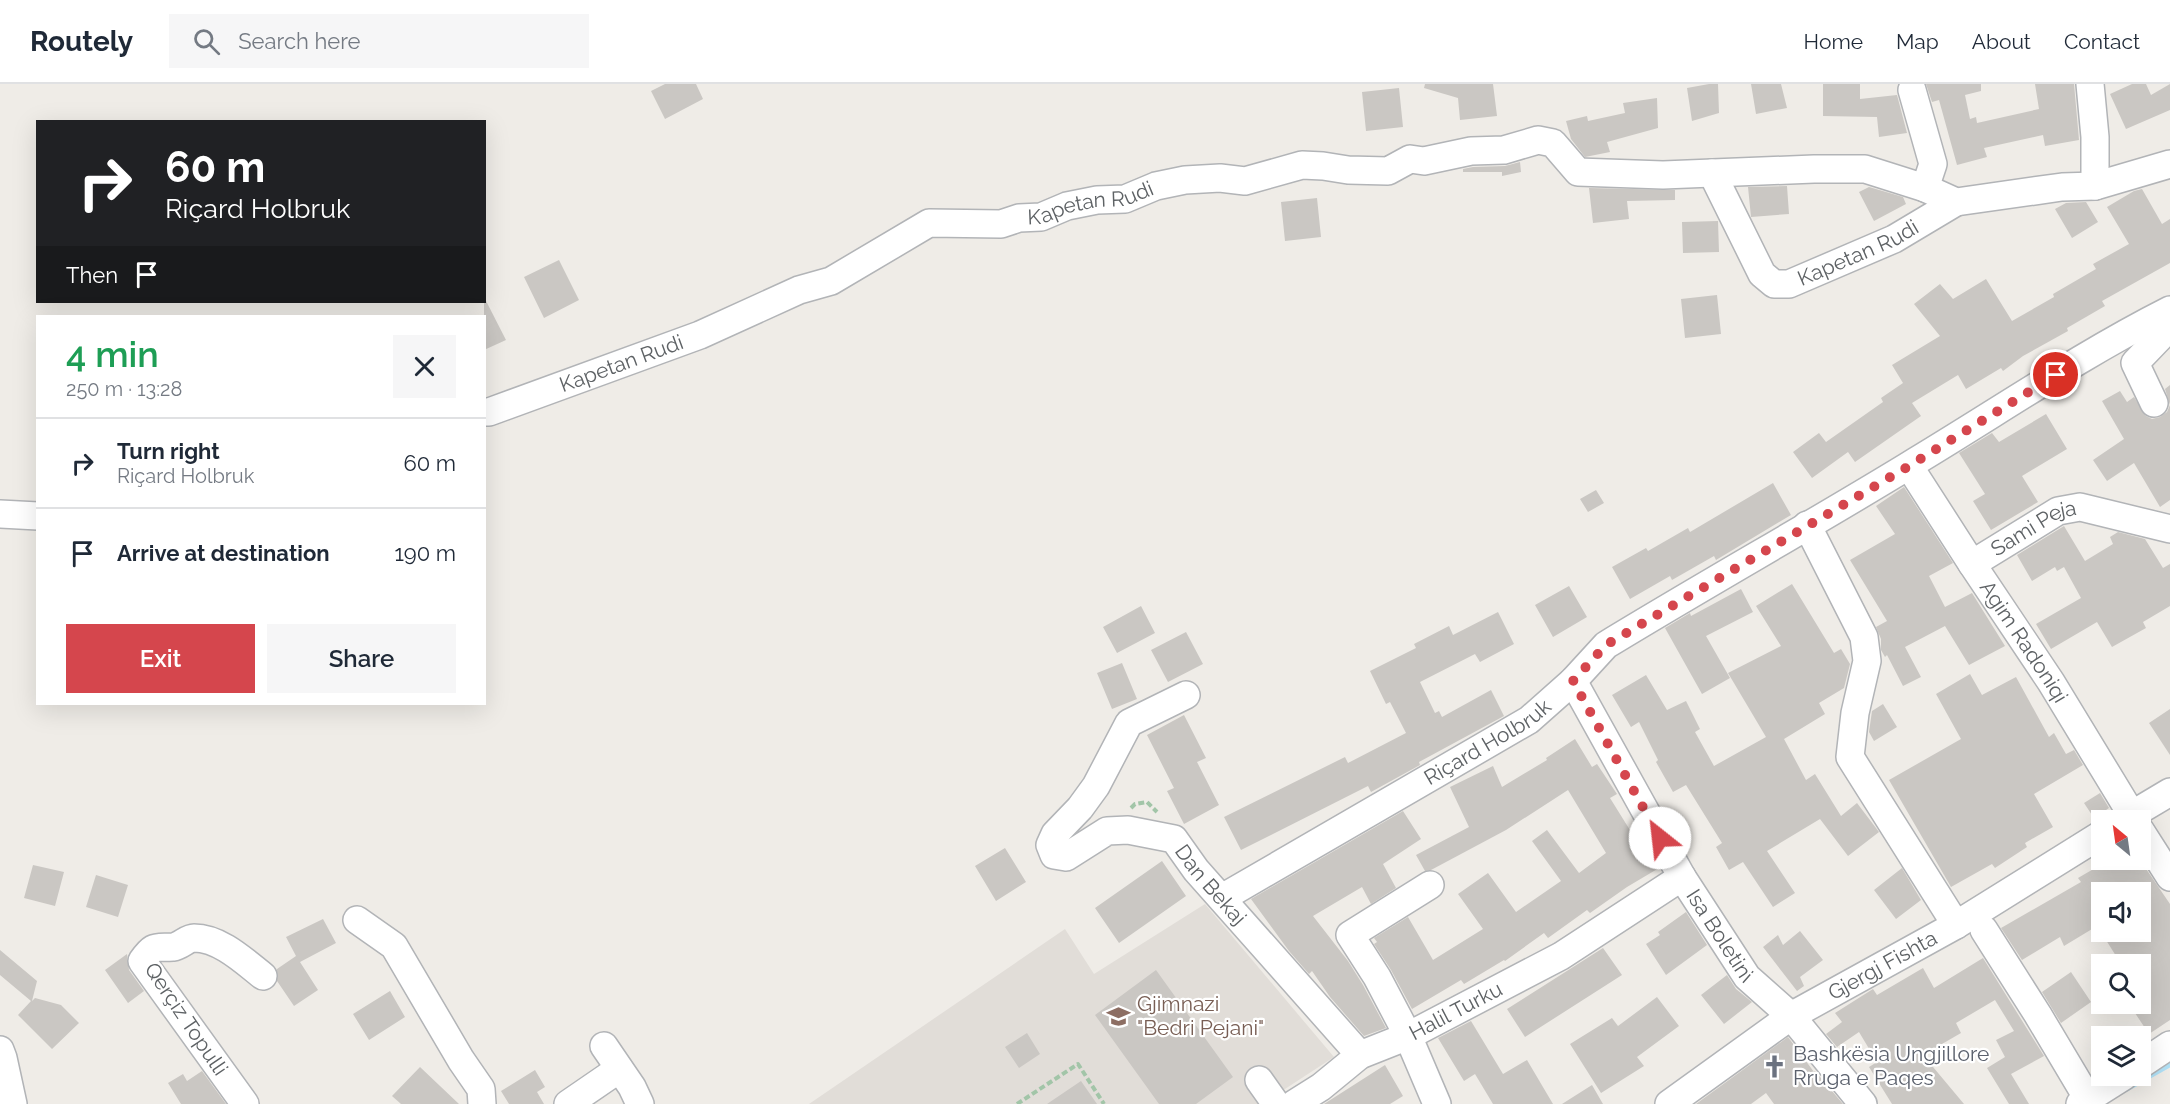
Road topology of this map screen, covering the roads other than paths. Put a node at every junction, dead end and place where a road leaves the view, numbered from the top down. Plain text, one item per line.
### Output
1 (2090, 84) edge
2 (1912, 90) dead end
3 (2170, 164) edge
4 (1712, 173) junction
5 (2094, 186) junction
6 (1925, 188) junction
7 (1956, 202) junction
8 (2170, 310) edge
9 (2170, 321) edge
10 (2154, 403) dead end
11 (486, 412) edge
12 (1909, 466) junction
13 (0, 514) edge
14 (36, 516) edge
15 (1807, 525) junction
16 (2170, 529) edge
17 (1972, 564) junction
18 (1573, 681) junction
19 (1186, 695) dead end
20 (2170, 792) edge
21 (2126, 810) edge
22 (2148, 810) edge
23 (2091, 841) edge
24 (2151, 849) edge
25 (1682, 877) junction
26 (2170, 878) edge
27 (1430, 885) dead end
28 (1222, 898) junction
29 (357, 920) dead end
30 (1956, 926) junction
31 (1984, 930) dead end
32 (263, 976) dead end
33 (1791, 1016) junction
34 (1408, 1036) junction
35 (2170, 1045) edge
36 (604, 1046) dead end
37 (0, 1050) edge
38 (1360, 1055) junction
39 (2151, 1058) edge
40 (620, 1069) junction
41 (1258, 1080) dead end
42 (2108, 1086) edge
43 (2084, 1101) edge
44 (13, 1104) edge
45 (245, 1104) edge
46 (482, 1104) edge
47 (568, 1104) edge
48 (640, 1104) edge
49 (1276, 1104) edge
50 (1294, 1104) edge
51 (1437, 1104) edge
52 (1669, 1104) edge
53 (1863, 1104) edge

1 - 5 street
2 - 6 street
3 - 5 street, Kapetan Rudi
4 - 6 street, Kapetan Rudi
4 - 7 street, Kapetan Rudi
4 - 11 street, Kapetan Rudi
5 - 7 street, Kapetan Rudi
6 - 7 street, Kapetan Rudi
8 - 12 street, Riçard Holbruk
9 - 10 street
12 - 15 street, Riçard Holbruk
12 - 17 street, Agim Radoniqi
13 - 14 street
15 - 18 street, Riçard Holbruk
15 - 30 street
16 - 17 street, Sami Peja
17 - 21 street, Agim Radoniqi
18 - 25 street, Isa Boletini
18 - 28 street, Riçard Holbruk
19 - 28 street, Dan Bekaj
20 - 22 street
23 - 30 street, Gjergj Fishta
24 - 26 street, Agim Radoniqi
25 - 33 street, Isa Boletini
25 - 34 street, Halil Turku
27 - 34 street, Halil Turku
28 - 38 street, Dan Bekaj
29 - 46 street
30 - 33 street, Gjergj Fishta
31 - 43 street
32 - 45 street, Qerçiz Topulli
33 - 52 street, Gjergj Fishta
33 - 53 street, Isa Boletini
34 - 38 street
34 - 51 street
35 - 39 street
36 - 40 street
37 - 44 street
38 - 50 street
40 - 47 street
40 - 48 street
41 - 49 street
42 - 43 street

